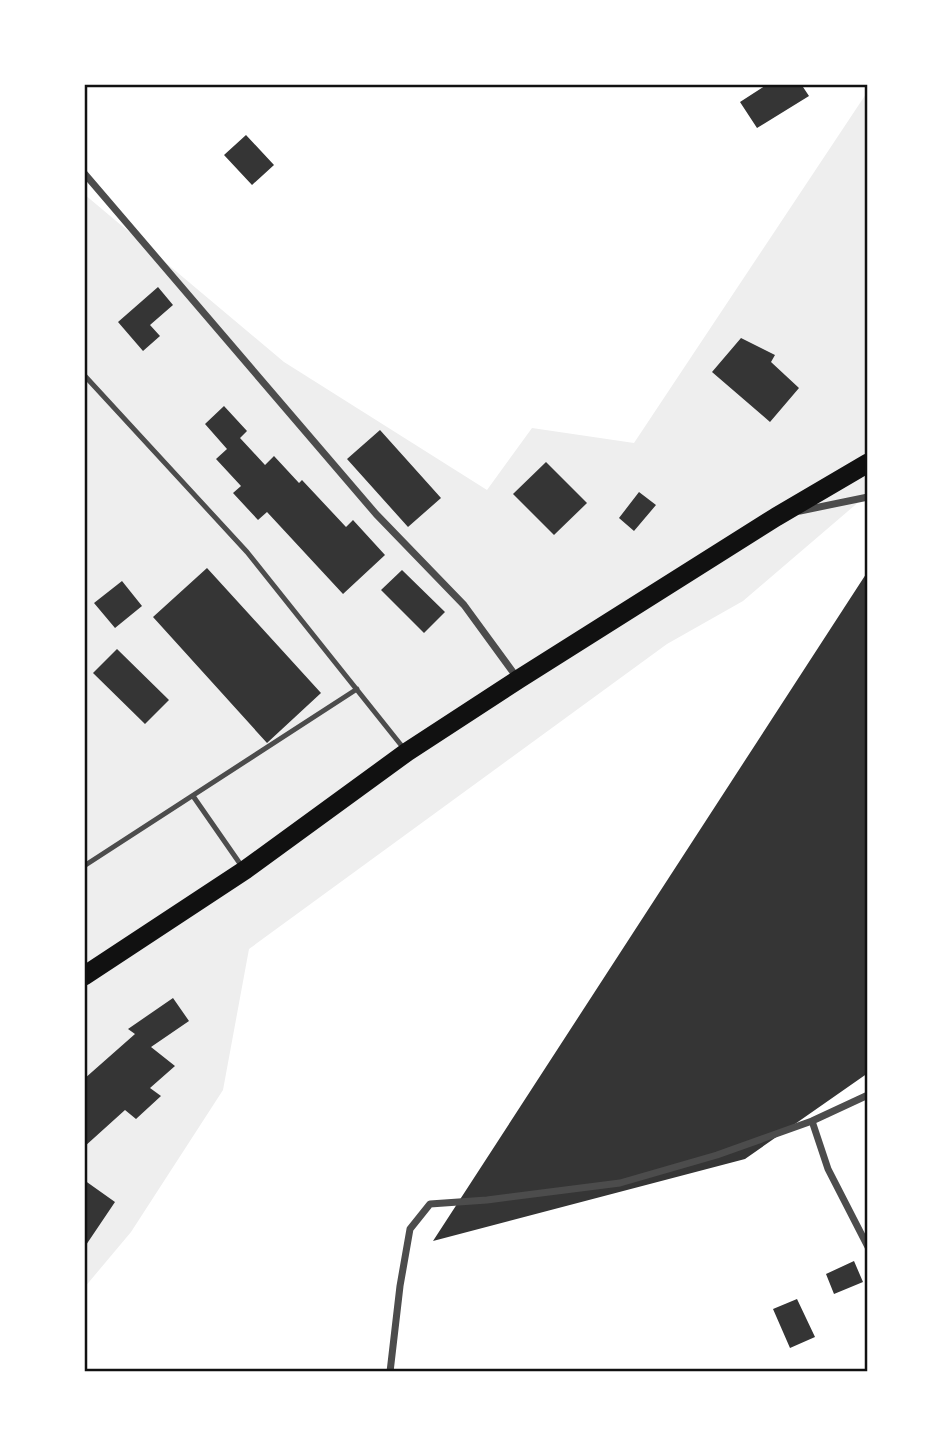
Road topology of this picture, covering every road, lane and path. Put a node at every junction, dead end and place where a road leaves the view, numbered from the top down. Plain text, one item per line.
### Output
1 (84, 173) edge
2 (84, 375) edge
3 (868, 463) edge
4 (868, 497) edge
5 (776, 517) junction
6 (519, 680) junction
7 (357, 689) junction
8 (407, 752) junction
9 (193, 796) junction
10 (84, 866) edge
11 (245, 870) junction
12 (84, 976) edge
13 (868, 1095) edge
14 (812, 1121) junction
15 (868, 1247) edge
16 (390, 1372) edge

1 - 6 street
2 - 7 lane
3 - 5 highway
4 - 5 street
5 - 6 highway
6 - 8 highway
7 - 8 lane
7 - 9 lane
8 - 11 highway
9 - 10 lane
9 - 11 lane
11 - 12 highway
13 - 14 street
14 - 15 street
14 - 16 street

